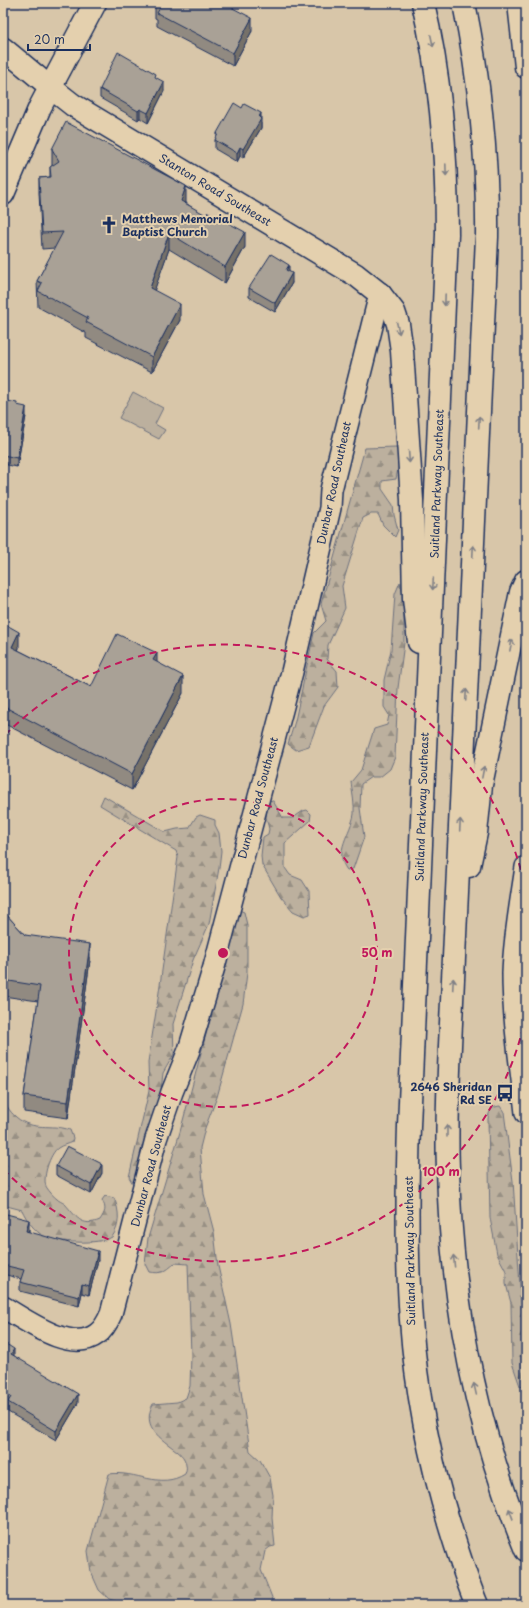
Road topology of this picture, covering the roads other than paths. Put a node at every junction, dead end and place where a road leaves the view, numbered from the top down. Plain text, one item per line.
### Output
1 (95, 3) edge
2 (423, 3) edge
3 (464, 3) edge
4 (519, 3) edge
5 (3, 48) edge
6 (526, 67) edge
7 (50, 87) junction
8 (3, 194) edge
9 (380, 294) junction
10 (526, 581) edge
11 (426, 713) junction
12 (526, 867) edge
13 (455, 934) junction
14 (526, 1113) edge
15 (3, 1307) edge
16 (526, 1550) edge
17 (477, 1605) edge

1 - 7 main road
2 -> 11 main road, Suitland Parkway Southeast
13 -> 3 main road
4 - 6 main road
5 - 7 street
7 - 8 main road
7 - 9 main road, Stanton Road Southeast
9 -> 11 main road, Stanton Road Southeast
9 - 15 street, Dunbar Road Southeast
13 -> 10 main road
11 - 17 main road, Suitland Parkway Southeast
12 - 14 street
16 -> 13 main road

